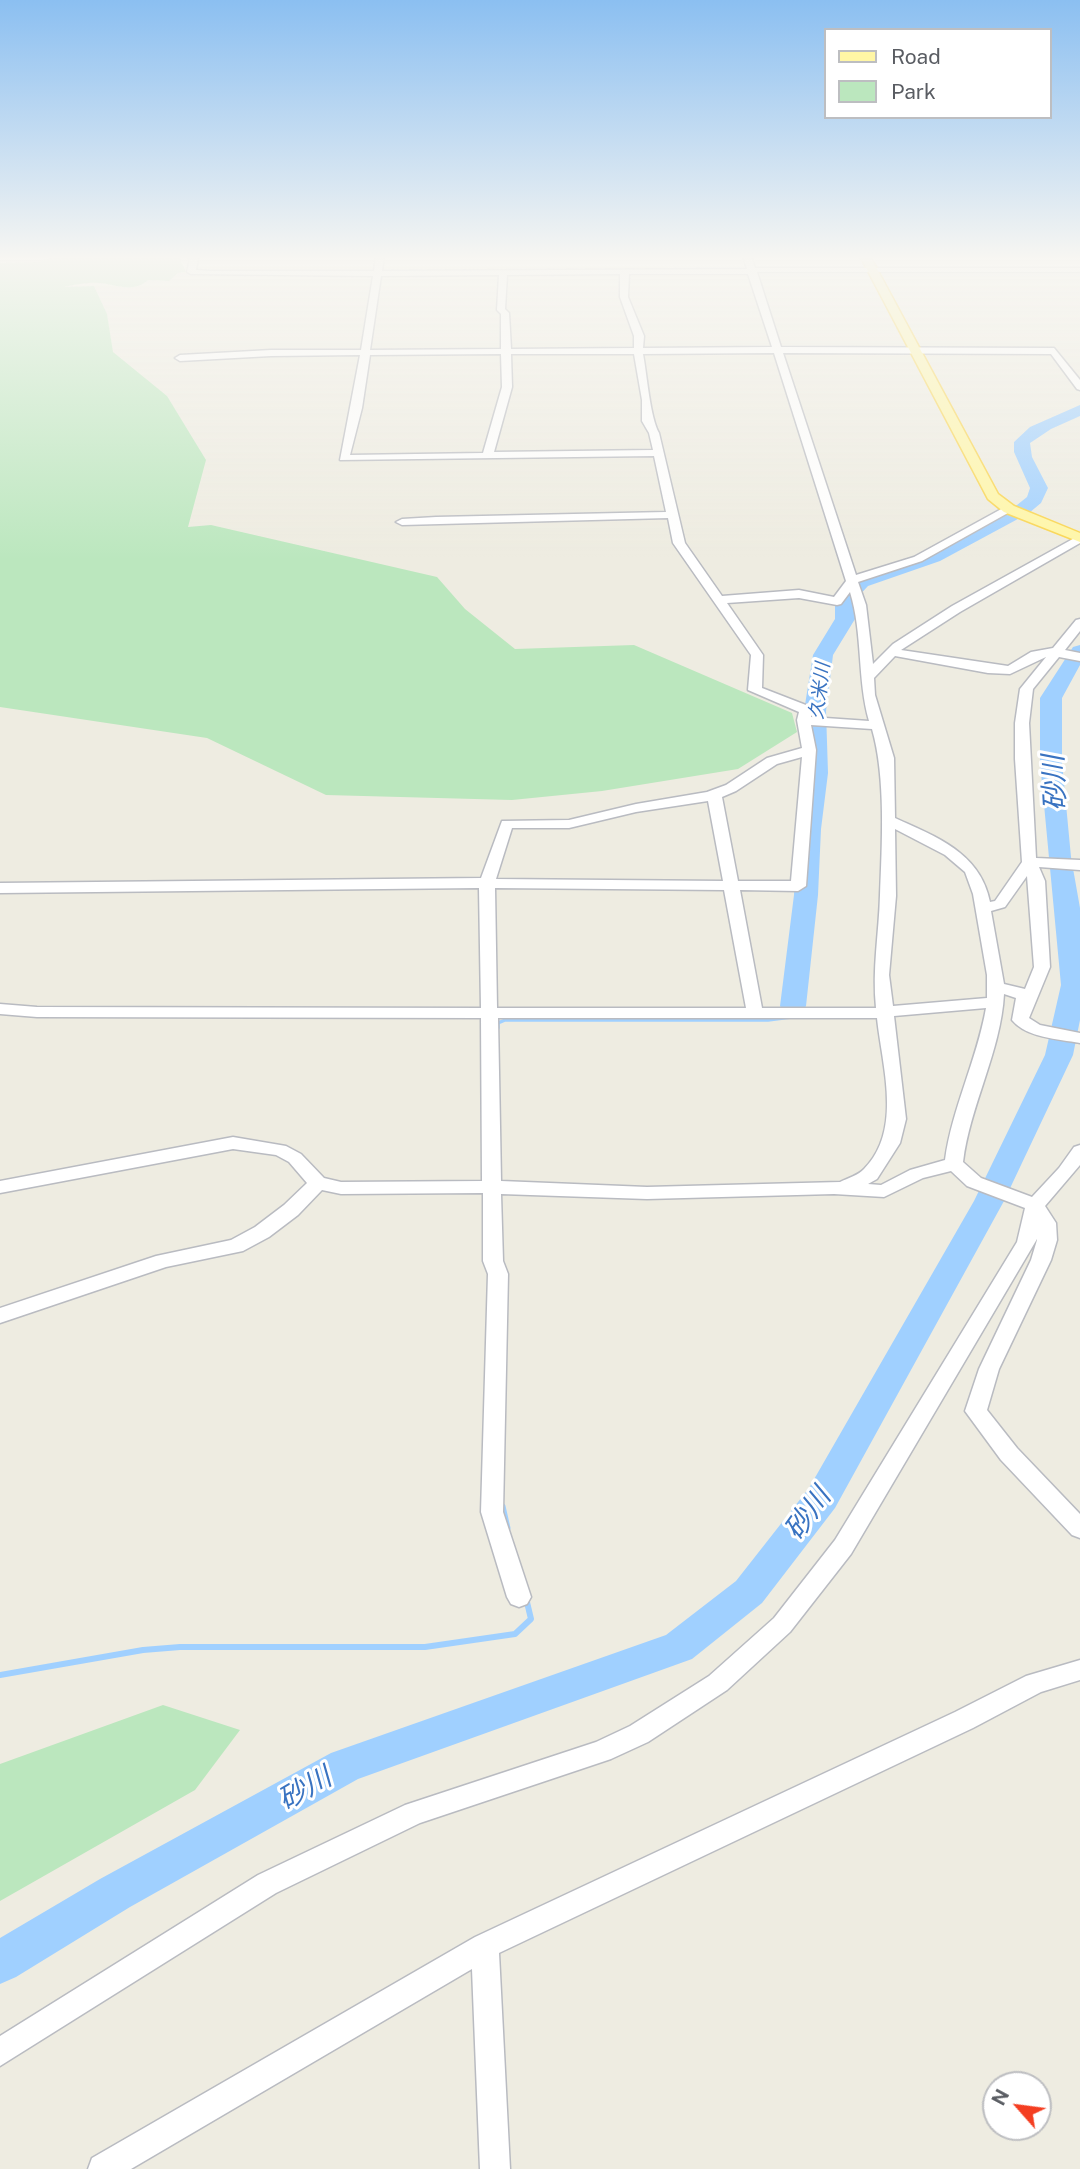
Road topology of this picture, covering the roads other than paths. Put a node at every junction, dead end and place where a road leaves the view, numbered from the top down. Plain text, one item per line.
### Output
1 (188, 357) edge
2 (364, 357) edge
3 (504, 357) edge
4 (639, 357) edge
5 (781, 357) edge
6 (919, 357) edge
7 (1058, 357) edge
8 (180, 358) dead end
9 (1080, 387) edge
10 (658, 453) junction
11 (488, 456) junction
12 (1014, 511) junction
13 (671, 515) junction
14 (402, 522) dead end
15 (1080, 538) edge
16 (855, 586) junction
17 (718, 600) junction
18 (1080, 623) edge
19 (865, 639) junction
20 (894, 650) junction
21 (1054, 652) junction
22 (1080, 657) edge
23 (867, 677) junction
24 (811, 721) junction
25 (879, 726) junction
26 (809, 750) junction
27 (714, 794) junction
28 (889, 821) junction
29 (1029, 862) junction
30 (1080, 865) edge
31 (487, 883) junction
32 (731, 886) junction
33 (0, 888) edge
34 (982, 908) junction
35 (995, 995) junction
36 (0, 1009) edge
37 (884, 1012) junction
38 (755, 1013) junction
39 (489, 1014) junction
40 (1020, 1020) junction
41 (1080, 1038) edge
42 (1080, 1151) edge
43 (954, 1164) junction
44 (318, 1183) junction
45 (498, 1187) junction
46 (0, 1188) edge
47 (844, 1188) junction
48 (1029, 1203) junction
49 (0, 1317) edge
50 (1080, 1529) edge
51 (519, 1597) dead end
52 (1080, 1670) edge
53 (485, 1946) junction
54 (0, 2052) edge
55 (103, 2169) edge
56 (495, 2169) edge

1 - 8 street
2 - 11 street
3 - 11 street
4 - 10 street
5 - 16 street
6 - 12 main road
7 - 9 street
10 - 11 street
10 - 13 street
12 - 15 main road
12 - 16 street
13 - 14 street
13 - 17 street
15 - 20 street
16 - 17 street
16 - 19 street
17 - 24 street
18 - 21 street
19 - 20 street
19 - 23 street
20 - 21 street
20 - 23 street
21 - 22 street
21 - 29 street
23 - 25 street
24 - 25 street
24 - 26 street
25 - 28 street
26 - 27 street
26 - 32 street
27 - 31 street
27 - 32 street
28 - 34 street
28 - 37 street
29 - 30 street
29 - 34 street
29 - 40 street
31 - 32 street
31 - 33 street
31 - 39 street
32 - 38 street
34 - 35 street
35 - 37 street
35 - 40 street
35 - 43 street
36 - 39 street
37 - 38 street
37 - 47 street
38 - 39 street
39 - 45 street
40 - 41 street
42 - 48 street
43 - 47 street
43 - 48 street
44 - 45 street
44 - 46 street
44 - 49 street
45 - 47 street
45 - 51 street
48 - 50 street
48 - 54 street
52 - 53 street
53 - 55 street
53 - 56 street

